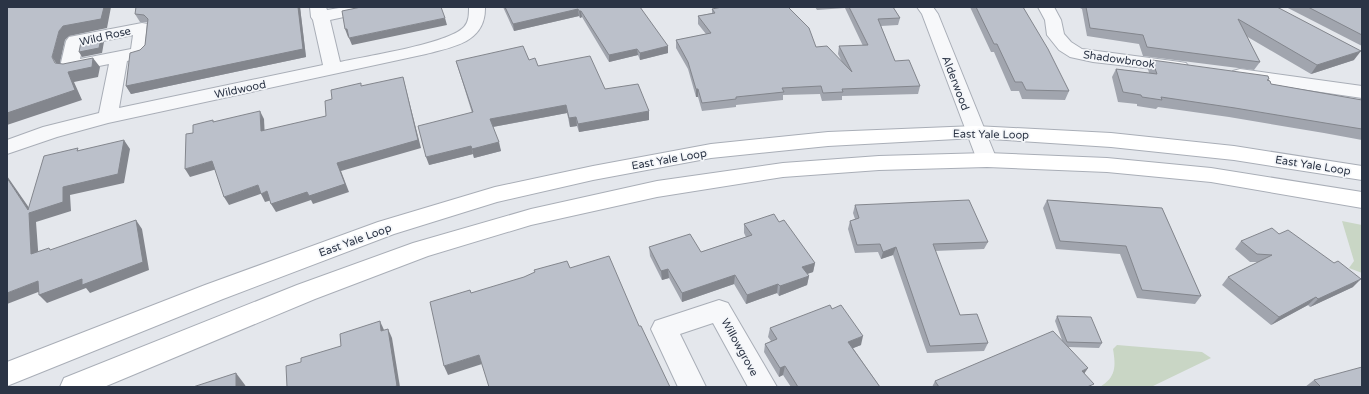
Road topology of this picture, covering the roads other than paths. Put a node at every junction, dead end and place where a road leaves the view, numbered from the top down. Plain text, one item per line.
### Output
1 (370, 7) edge
2 (478, 7) edge
3 (925, 7) edge
4 (1046, 7) edge
5 (318, 12) edge
6 (119, 57) dead end
7 (333, 68) junction
8 (1200, 70) edge
9 (1223, 73) edge
10 (1362, 92) edge
11 (108, 117) junction
12 (975, 132) junction
13 (7, 147) edge
14 (987, 160) junction
15 (1362, 173) edge
16 (1362, 200) edge
17 (7, 374) edge
18 (74, 387) edge
19 (692, 387) edge
20 (763, 387) edge

1 - 5 street
2 - 7 street, Wildwood
3 - 12 street, Alderwood
4 - 8 street, Shadowbrook
5 - 7 street
6 - 11 street
7 - 11 street, Wildwood
9 - 10 street
11 - 13 street, Wildwood
12 - 14 street, Alderwood
12 - 15 main road, East Yale Loop
12 - 17 main road, East Yale Loop
14 - 16 main road
14 - 18 main road
19 - 20 street, Willowgrove

